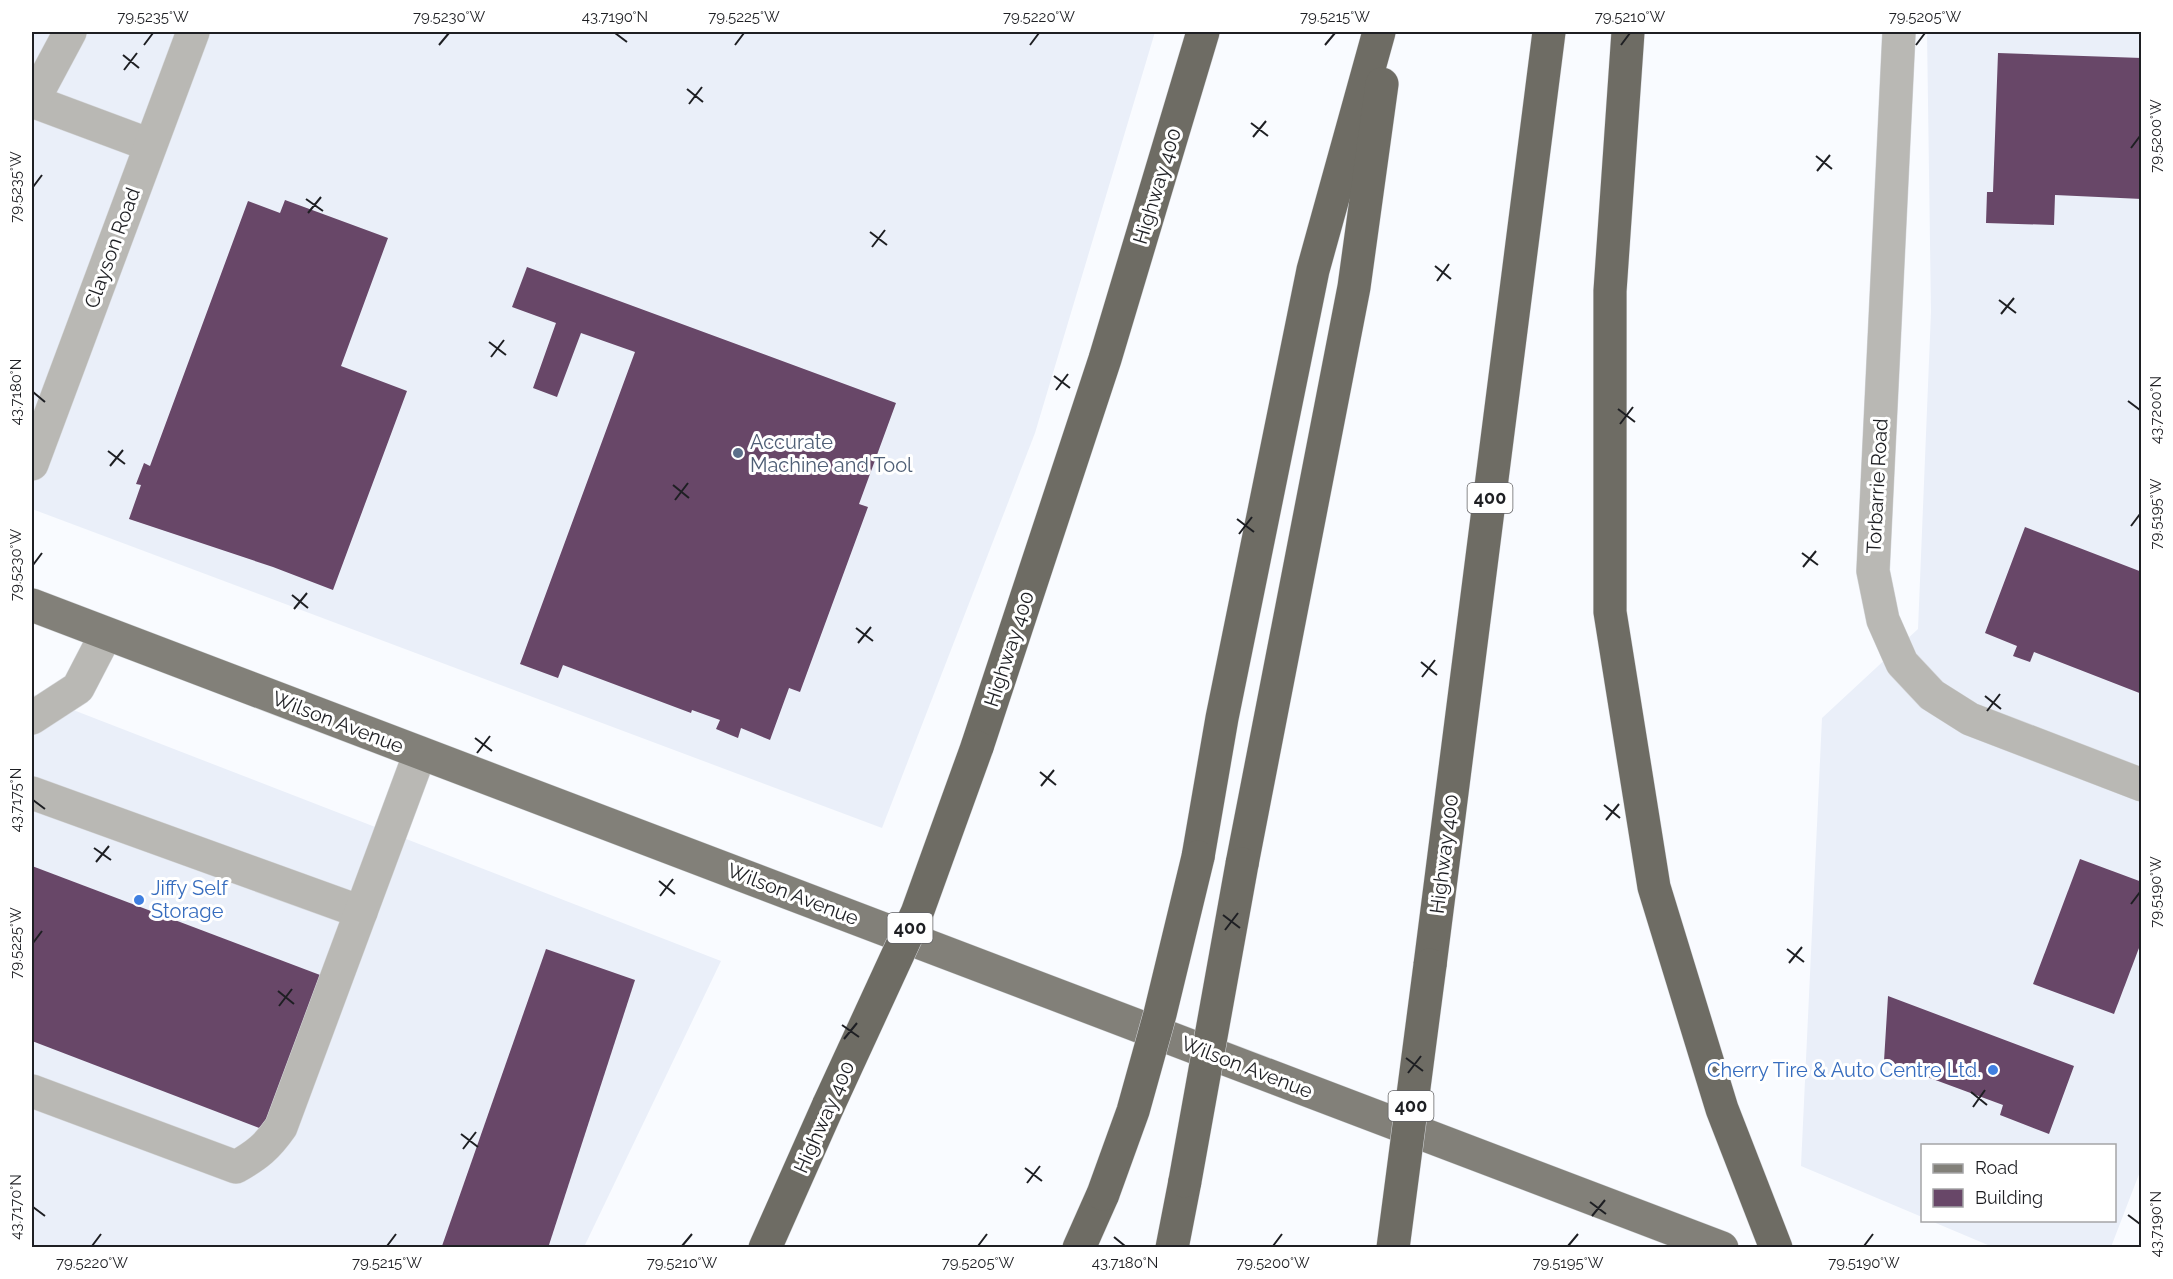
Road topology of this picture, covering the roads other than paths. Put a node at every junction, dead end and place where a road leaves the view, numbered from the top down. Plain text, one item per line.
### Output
1 (70, 32) edge
2 (193, 32) edge
3 (1203, 32) edge
4 (1379, 32) edge
5 (1389, 32) edge
6 (1549, 32) edge
7 (1628, 32) edge
8 (1899, 32) edge
9 (32, 102) edge
10 (150, 145) junction
11 (32, 464) edge
12 (32, 605) edge
13 (106, 633) junction
14 (32, 718) edge
15 (420, 753) junction
16 (2142, 785) edge
17 (32, 793) edge
18 (361, 912) junction
19 (32, 1091) edge
20 (765, 1248) edge
21 (1079, 1248) edge
22 (1172, 1248) edge
23 (1393, 1248) edge
24 (1722, 1248) edge
25 (1776, 1248) edge

1 - 9 street
2 - 10 street, Clayson Road
3 - 20 highway, Highway 400 / 400, bridge
4 - 21 highway, bridge
5 - 22 highway, bridge
6 - 23 highway, Highway 400 / 400, bridge
7 - 25 highway
8 - 16 street, Torbarrie Road
9 - 10 street
10 - 11 street, Clayson Road
12 - 13 main road, Wilson Avenue
13 - 14 street
13 - 15 main road, Wilson Avenue
15 - 18 street
15 - 24 main road, Wilson Avenue
17 - 18 street
18 - 19 street

